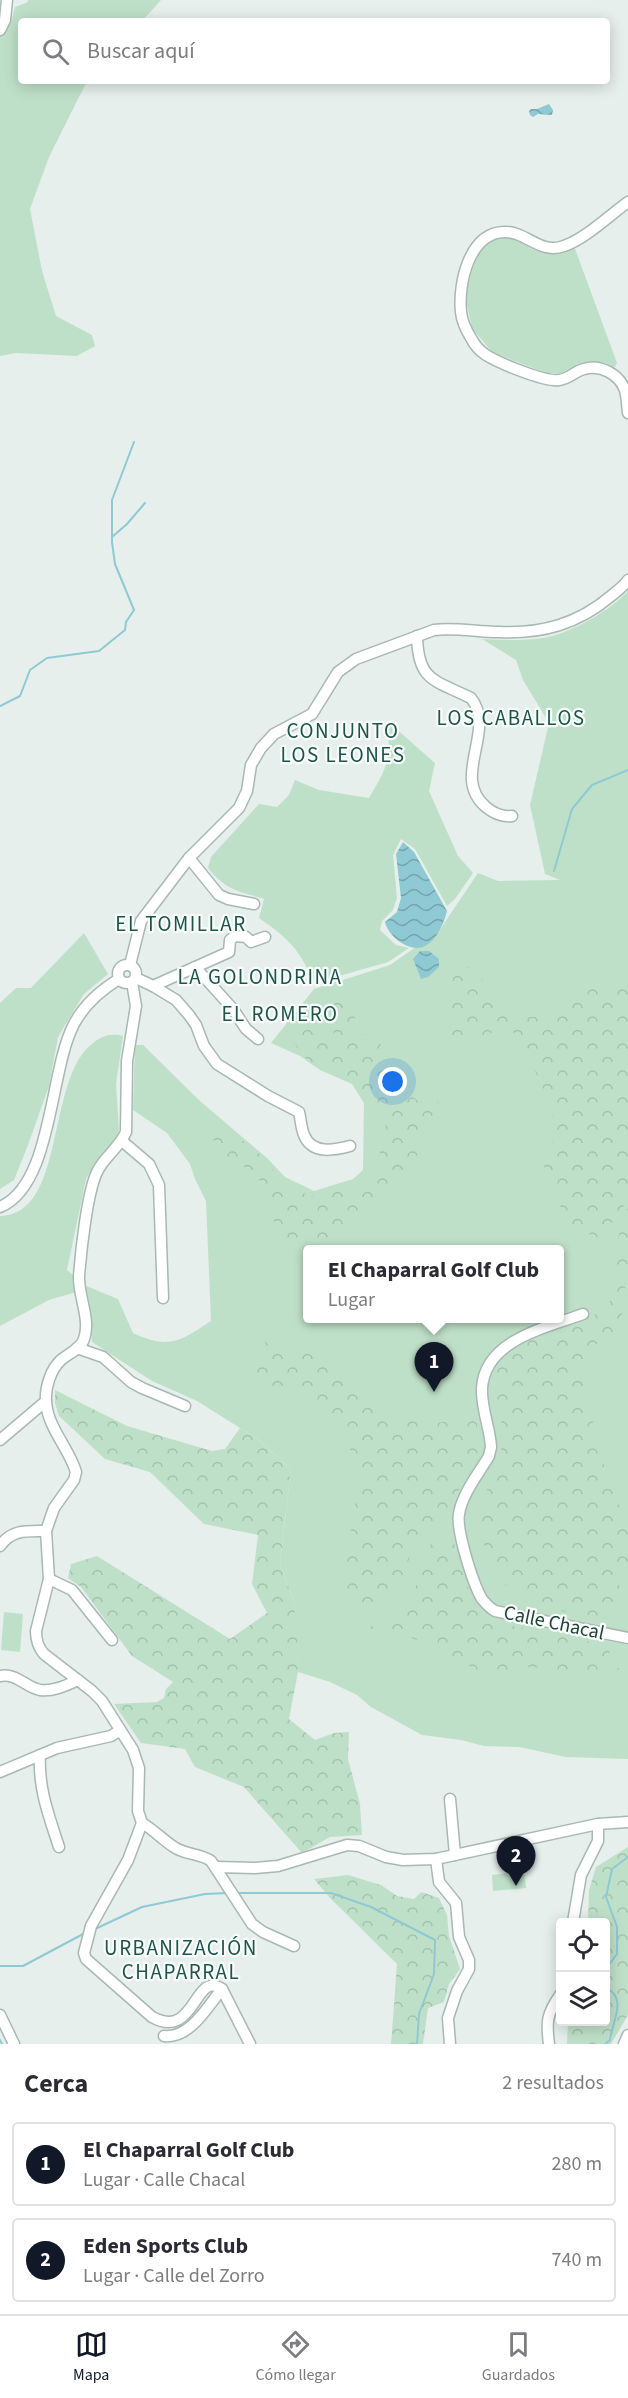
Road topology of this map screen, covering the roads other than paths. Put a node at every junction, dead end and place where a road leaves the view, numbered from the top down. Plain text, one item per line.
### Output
1 (7, 0) edge
2 (0, 30) edge
3 (628, 202) edge
4 (628, 412) edge
5 (628, 580) edge
6 (417, 636) junction
7 (512, 816) dead end
8 (189, 858) junction
9 (254, 904) dead end
10 (265, 937) dead end
11 (130, 965) junction
12 (195, 967) junction
13 (119, 979) junction
14 (134, 980) junction
15 (153, 986) junction
16 (258, 1039) dead end
17 (122, 1141) junction
18 (350, 1146) dead end
19 (0, 1207) edge
20 (163, 1298) dead end
21 (583, 1314) dead end
22 (564, 1322) edge
23 (560, 1323) edge
24 (77, 1348) junction
25 (46, 1401) junction
26 (185, 1406) dead end
27 (0, 1440) edge
28 (46, 1531) junction
29 (0, 1545) edge
30 (49, 1579) junction
31 (628, 1638) edge
32 (112, 1640) dead end
33 (0, 1677) edge
34 (78, 1680) junction
35 (119, 1731) junction
36 (40, 1755) junction
37 (0, 1772) edge
38 (450, 1799) dead end
39 (628, 1822) edge
40 (142, 1823) junction
41 (598, 1824) junction
42 (59, 1847) dead end
43 (455, 1855) junction
44 (436, 1859) junction
45 (216, 1867) junction
46 (574, 1918) edge
47 (294, 1946) dead end
48 (222, 1989) junction
49 (556, 2002) edge
50 (0, 2014) edge
51 (628, 2035) edge
52 (164, 2036) dead end
53 (14, 2044) edge
54 (249, 2044) edge
55 (450, 2044) edge
56 (549, 2044) edge
57 (624, 2044) edge

1 - 2 street
3 - 4 street
5 - 6 street
6 - 7 street
6 - 8 street
8 - 9 street
8 - 11 street
10 - 12 street
11 - 13 street
11 - 14 street
12 - 15 street
12 - 16 street
13 - 14 street
13 - 19 street
14 - 15 street
14 - 17 street
15 - 18 street
17 - 20 street
17 - 24 street
21 - 22 street, Calle Chacal
23 - 31 street, Calle Chacal
24 - 25 street
24 - 26 street
25 - 27 street
25 - 28 street
28 - 29 street
28 - 30 street
30 - 32 street
30 - 34 street
33 - 34 street
34 - 35 street
35 - 36 street
35 - 40 street
36 - 37 street
36 - 42 street
38 - 43 street
39 - 41 street
40 - 45 street
40 - 48 street
41 - 43 street
41 - 46 street
43 - 44 street
44 - 45 street
44 - 55 street
45 - 47 street
48 - 52 street
48 - 54 street
49 - 56 street
50 - 53 street
51 - 57 street

